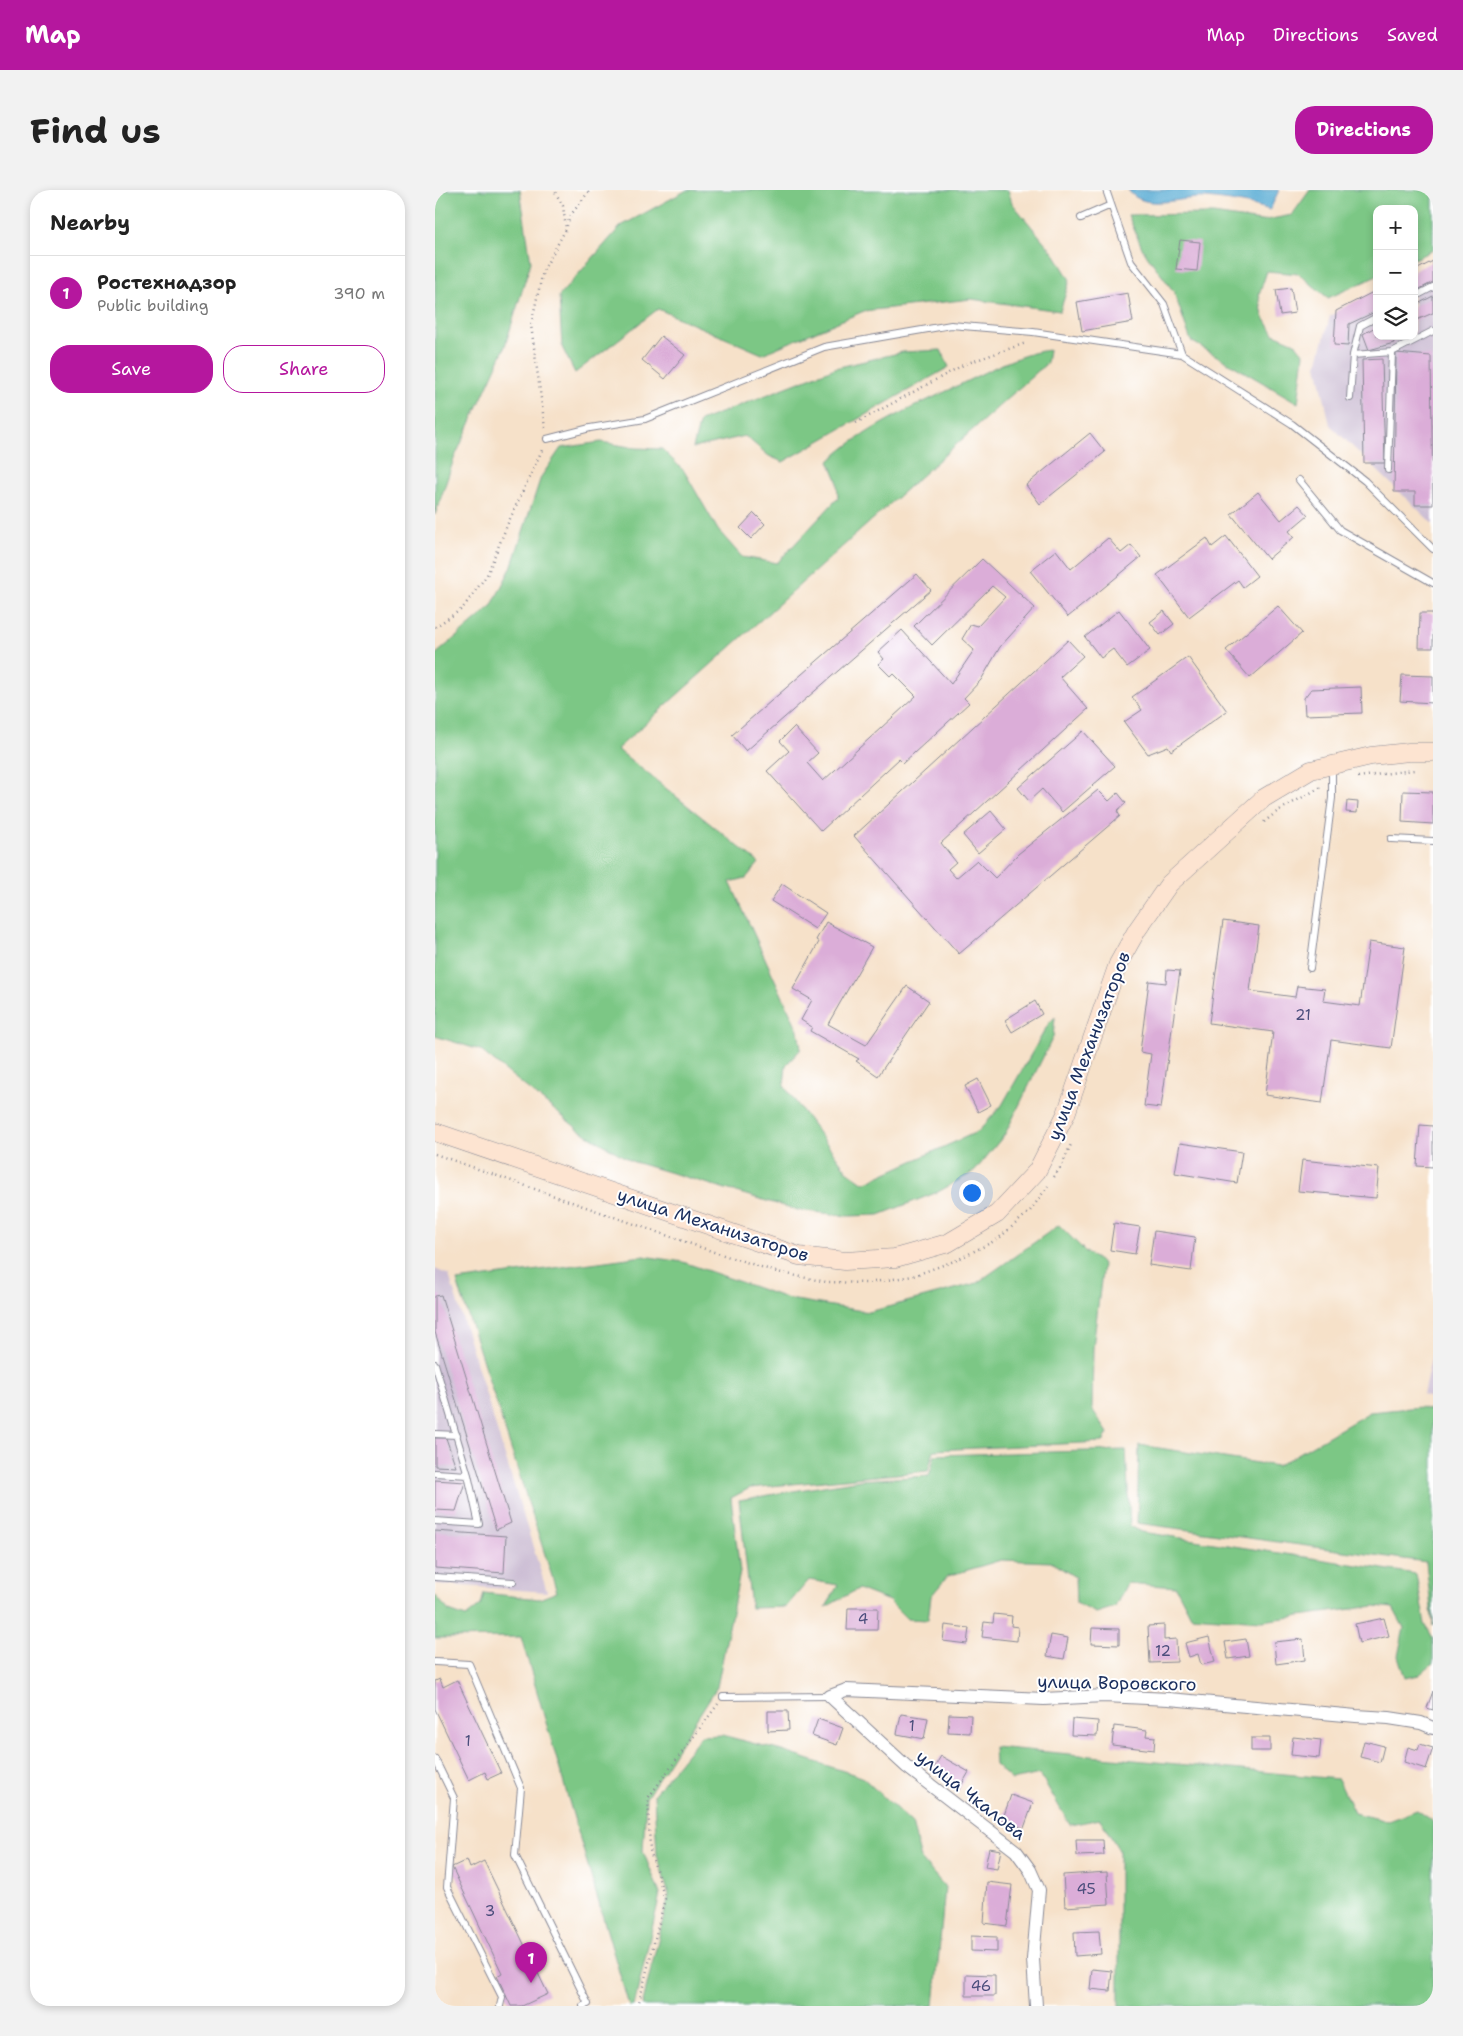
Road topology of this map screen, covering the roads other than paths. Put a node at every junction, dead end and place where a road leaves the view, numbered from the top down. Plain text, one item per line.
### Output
1 (1106, 190) edge
2 (1111, 205) junction
3 (1081, 218) dead end
4 (1433, 287) edge
5 (1418, 295) edge
6 (1373, 319) edge
7 (1433, 331) edge
8 (1392, 352) junction
9 (1182, 354) junction
10 (1353, 355) junction
11 (1350, 398) dead end
12 (547, 439) road end
13 (1388, 470) dead end
14 (1299, 480) dead end
15 (1433, 549) edge
16 (1433, 583) edge
17 (1433, 752) edge
18 (1332, 766) junction
19 (1391, 839) dead end
20 (1433, 840) edge
21 (1310, 968) dead end
22 (435, 1132) edge
23 (435, 1364) edge
24 (438, 1389) edge
25 (435, 1434) edge
26 (457, 1436) junction
27 (435, 1473) edge
28 (468, 1475) junction
29 (435, 1521) edge
30 (435, 1577) edge
31 (513, 1582) dead end
32 (435, 1662) edge
33 (831, 1696) junction
34 (723, 1697) road end
35 (1433, 1728) edge
36 (435, 1759) edge
37 (587, 2005) edge
38 (500, 2006) edge
39 (1036, 2006) edge

1 - 2 lane
2 - 3 lane
2 - 9 lane
4 - 5 lane
6 - 10 lane
7 - 8 lane
8 - 10 lane
8 - 13 lane
9 - 12 lane
9 - 15 lane
10 - 11 lane
14 - 16 lane
17 - 18 main road, улица Механизаторов
18 - 21 lane
18 - 22 main road, улица Механизаторов
19 - 20 lane
23 - 24 lane
24 - 26 lane
25 - 26 lane
26 - 28 lane
27 - 28 lane
28 - 29 lane
30 - 31 lane
32 - 37 lane
33 - 34 lane
33 - 35 street, улица Воровского
33 - 39 street, улица Чкалова
36 - 38 lane

